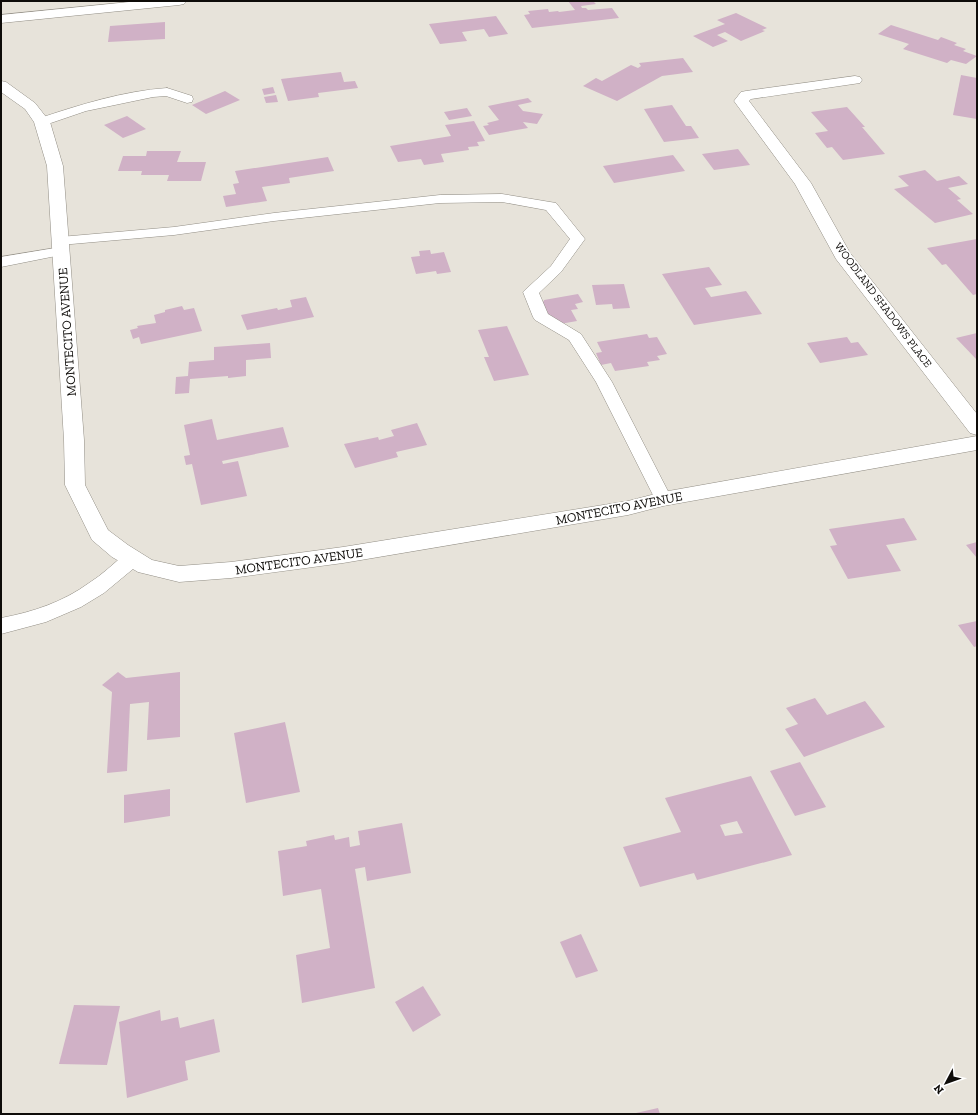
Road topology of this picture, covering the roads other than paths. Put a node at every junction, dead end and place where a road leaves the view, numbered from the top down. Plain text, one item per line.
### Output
1 (178, 1) edge
2 (1, 19) edge
3 (855, 80) dead end
4 (1, 85) edge
5 (187, 99) dead end
6 (42, 122) junction
7 (61, 246) junction
8 (1, 262) edge
9 (977, 428) edge
10 (977, 443) edge
11 (663, 499) junction
12 (132, 559) junction
13 (1, 626) edge

1 - 2 street
3 - 9 street, WOODLAND SHADOWS PLACE
4 - 6 street, MONTECITO AVENUE
5 - 6 lane
6 - 7 street, MONTECITO AVENUE
7 - 8 lane
7 - 11 lane
7 - 12 street, MONTECITO AVENUE
10 - 11 street, MONTECITO AVENUE
11 - 12 street, MONTECITO AVENUE
12 - 13 lane

